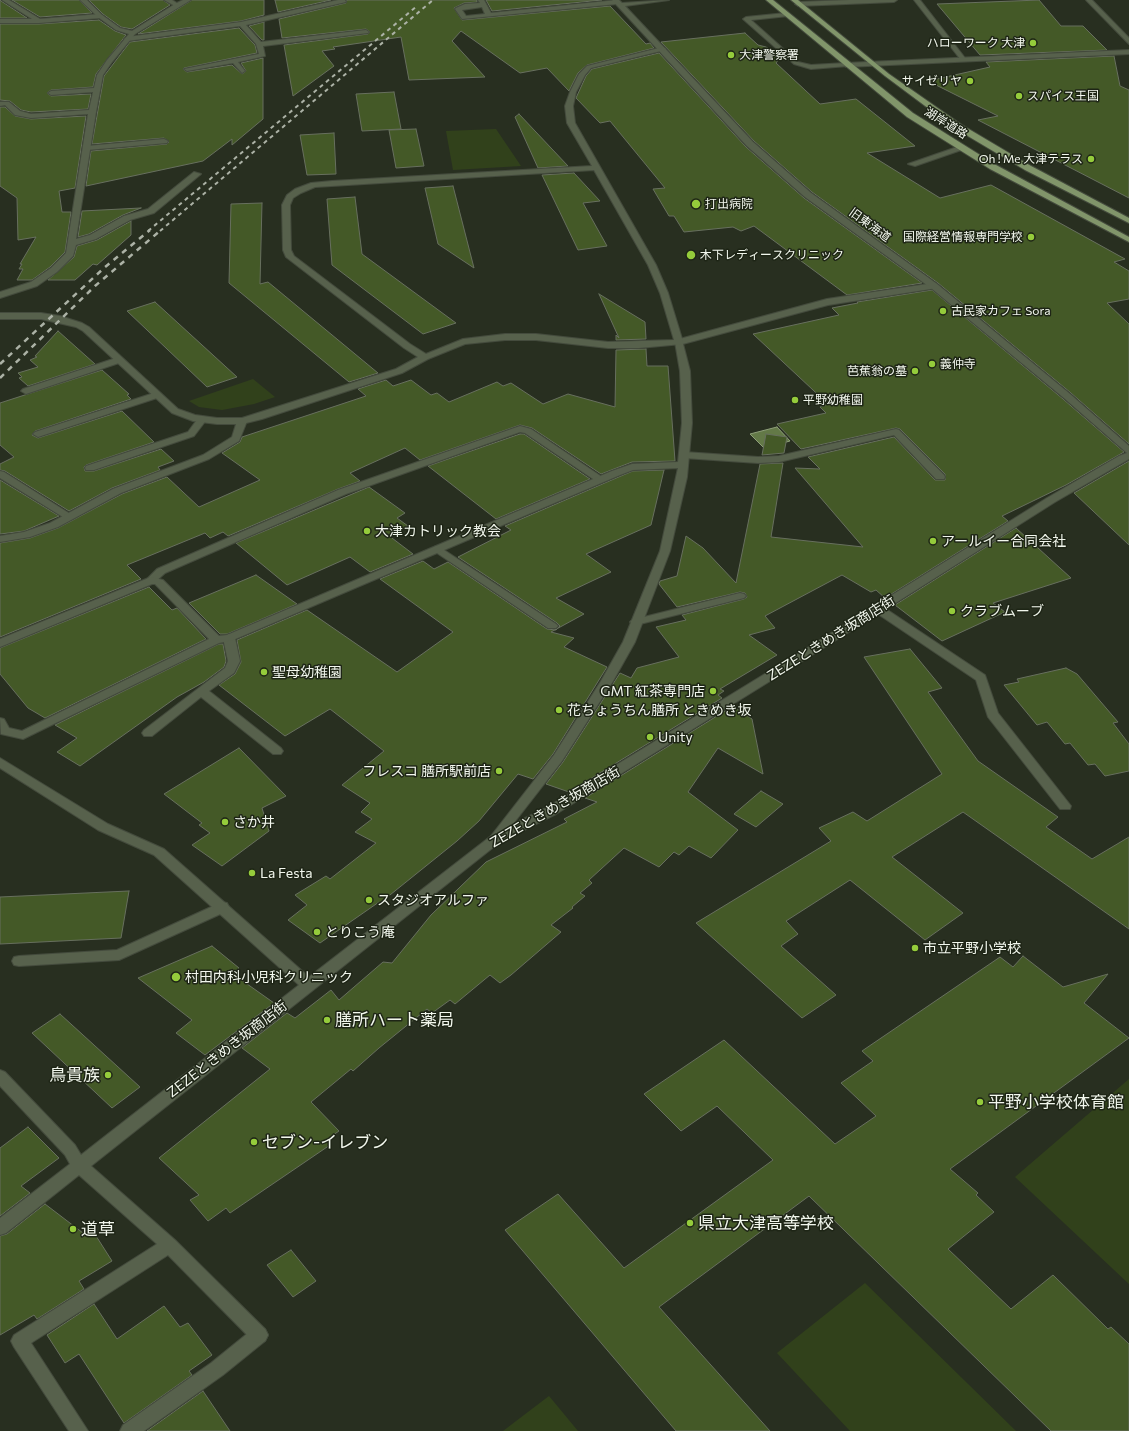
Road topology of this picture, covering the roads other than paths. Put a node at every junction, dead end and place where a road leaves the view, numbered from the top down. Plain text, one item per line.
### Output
1 (5, 0) edge
2 (84, 0) edge
3 (167, 0) edge
4 (188, 0) edge
5 (341, 0) edge
6 (666, 0) edge
7 (769, 0) edge
8 (894, 0) edge
9 (917, 0) edge
10 (1089, 0) edge
11 (482, 2) edge
12 (617, 2) edge
13 (796, 2) edge
14 (177, 5) junction
15 (489, 15) junction
16 (786, 15) junction
17 (100, 16) junction
18 (473, 17) junction
19 (0, 21) edge
20 (39, 21) junction
21 (242, 24) junction
22 (480, 25) dead end
23 (366, 32) dead end
24 (133, 33) junction
25 (127, 39) junction
26 (1129, 42) edge
27 (259, 44) junction
28 (663, 50) junction
29 (1129, 52) edge
30 (963, 59) junction
31 (234, 60) junction
32 (872, 63) junction
33 (846, 65) junction
34 (187, 69) dead end
35 (242, 71) dead end
36 (97, 90) junction
37 (51, 93) dead end
38 (0, 104) edge
39 (92, 112) junction
40 (164, 141) dead end
41 (86, 148) junction
42 (964, 148) junction
43 (912, 164) dead end
44 (596, 168) junction
45 (197, 174) dead end
46 (1129, 221) edge
47 (1129, 240) edge
48 (72, 243) junction
49 (934, 286) junction
50 (0, 295) edge
51 (0, 316) edge
52 (679, 342) junction
53 (425, 357) junction
54 (119, 360) junction
55 (26, 391) dead end
56 (157, 395) junction
57 (202, 419) junction
58 (242, 421) junction
59 (38, 434) dead end
60 (1129, 451) edge
61 (1129, 456) edge
62 (683, 460) junction
63 (90, 468) dead end
64 (0, 474) edge
65 (940, 477) dead end
66 (600, 479) junction
67 (70, 517) junction
68 (0, 539) edge
69 (438, 549) junction
70 (151, 580) junction
71 (740, 596) dead end
72 (878, 609) junction
73 (636, 622) junction
74 (552, 626) dead end
75 (228, 638) junction
76 (216, 640) junction
77 (0, 643) edge
78 (201, 692) junction
79 (0, 722) edge
80 (148, 733) dead end
81 (277, 751) dead end
82 (0, 762) edge
83 (1065, 806) dead end
84 (495, 839) junction
85 (222, 907) junction
86 (19, 961) dead end
87 (308, 985) junction
88 (0, 1076) edge
89 (79, 1165) junction
90 (0, 1228) edge
91 (169, 1245) junction
92 (78, 1431) edge
93 (129, 1431) edge

1 - 20 street
2 - 17 street
3 - 14 street
4 - 14 street
5 - 21 street
6 - 12 street
7 - 16 main road, 湖岸道路
8 - 13 street
9 - 30 street
10 - 26 street
11 - 15 street
11 - 18 street
12 - 15 street
12 - 28 street, 旧東海道
13 - 32 main road, 湖岸道路
14 - 24 street
15 - 18 street
16 - 33 main road, 湖岸道路
16 - 33 street
17 - 20 street
17 - 24 street
18 - 22 street
19 - 20 street
21 - 25 street
21 - 27 street
23 - 27 street
24 - 25 street
25 - 36 street
27 - 31 street
28 - 44 street
28 - 49 street, 旧東海道
29 - 30 street
30 - 32 street
31 - 34 street
31 - 35 street
32 - 33 street
32 - 46 main road, 湖岸道路
33 - 42 main road, 湖岸道路
36 - 37 street
36 - 39 street
38 - 39 street
39 - 41 street
40 - 41 street
41 - 48 street
42 - 43 street
42 - 47 main road, 湖岸道路
44 - 52 street
44 - 53 street
45 - 48 street
48 - 50 street
49 - 52 street
49 - 60 street, 旧東海道
51 - 54 street
52 - 53 street
52 - 62 street
53 - 58 street
54 - 55 street
54 - 56 street
56 - 57 street
56 - 59 street
57 - 58 street
57 - 63 street
58 - 67 street
61 - 72 street, ZEZEときめき坂商店街
62 - 65 street
62 - 66 street
62 - 73 street
64 - 67 street
66 - 69 street
66 - 70 street
67 - 68 street
69 - 74 street
69 - 75 street
70 - 76 street
70 - 77 street
71 - 73 street
72 - 83 street
72 - 84 street, ZEZEときめき坂商店街
73 - 84 street
75 - 76 street
75 - 78 street
76 - 79 street
78 - 80 street
78 - 81 street
82 - 85 street
84 - 87 street, ZEZEときめき坂商店街
85 - 86 street
85 - 87 street
87 - 89 street, ZEZEときめき坂商店街
88 - 89 street
89 - 90 street, ZEZEときめき坂商店街
89 - 91 street
91 - 92 street
91 - 93 street

